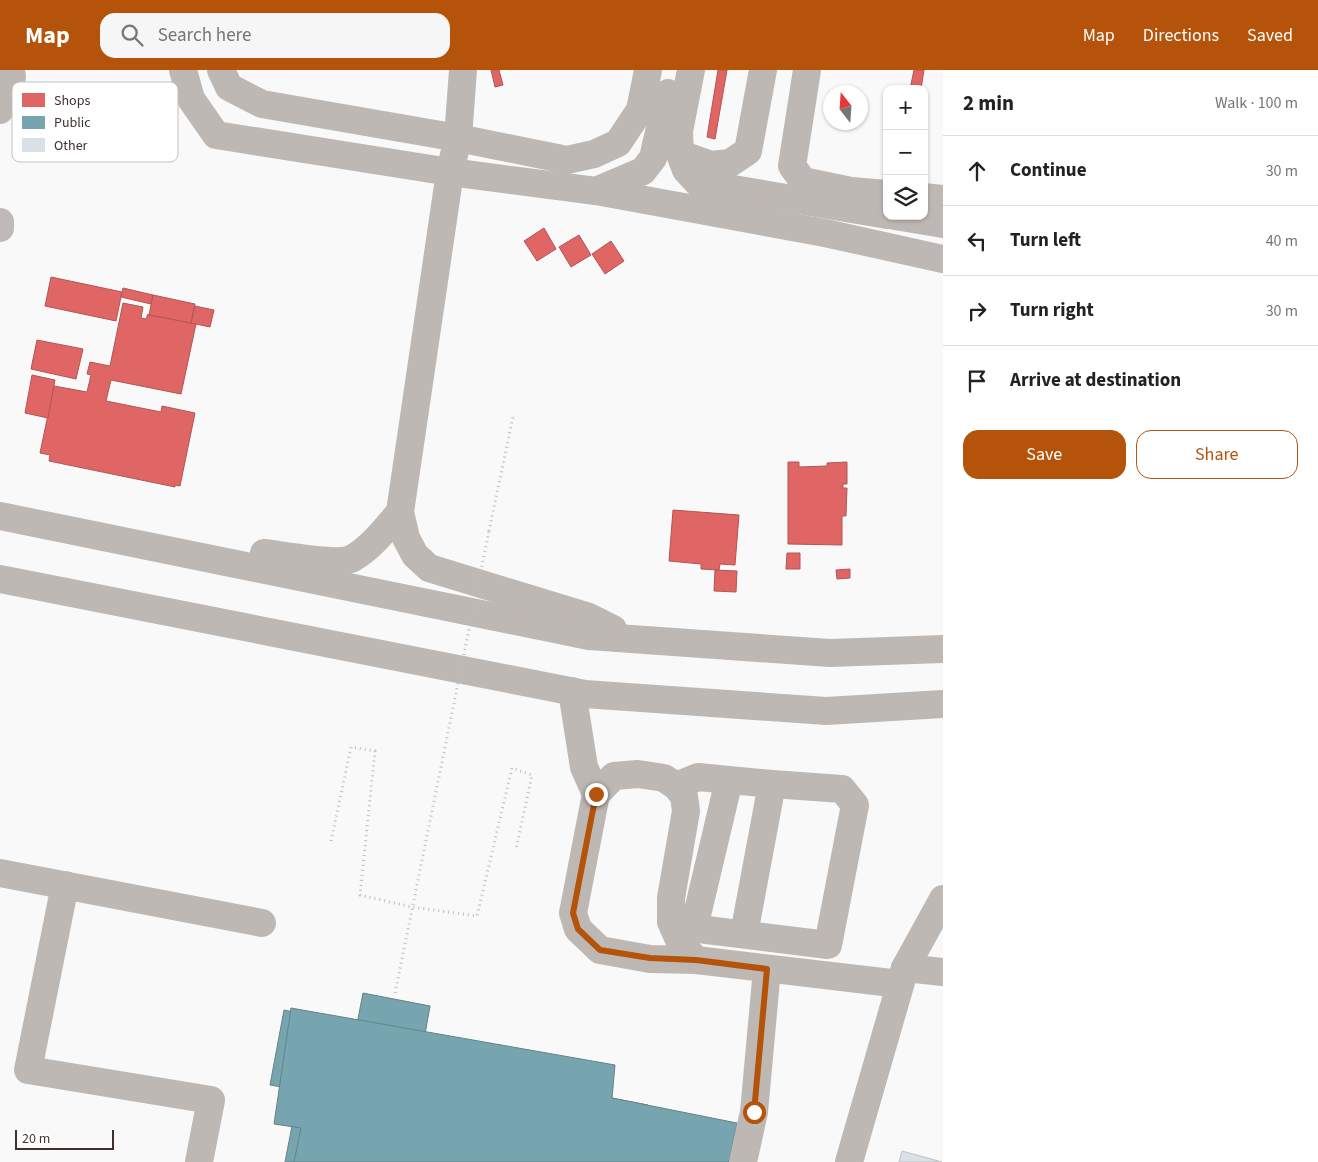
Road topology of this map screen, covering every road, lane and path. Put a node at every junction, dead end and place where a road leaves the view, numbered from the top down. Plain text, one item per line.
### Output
1 (11, 70) edge
2 (183, 70) edge
3 (221, 70) edge
4 (463, 70) edge
5 (648, 70) edge
6 (673, 70) edge
7 (691, 70) edge
8 (763, 70) edge
9 (789, 70) edge
10 (807, 70) edge
11 (0, 110) edge
12 (458, 138) junction
13 (680, 154) junction
14 (450, 172) junction
15 (596, 191) junction
16 (883, 194) edge
17 (928, 197) edge
18 (943, 199) edge
19 (883, 214) edge
20 (919, 220) edge
21 (0, 222) edge
22 (943, 224) edge
23 (0, 228) edge
24 (824, 233) junction
25 (943, 259) edge
26 (513, 417) dead end
27 (400, 512) junction
28 (0, 516) edge
29 (155, 548) junction
30 (0, 579) edge
31 (632, 639) junction
32 (943, 649) edge
33 (572, 691) junction
34 (943, 704) edge
35 (729, 780) junction
36 (772, 784) junction
37 (676, 786) junction
38 (596, 794) junction
39 (331, 841) dead end
40 (516, 849) dead end
41 (0, 873) edge
42 (65, 885) junction
43 (943, 899) edge
44 (412, 907) junction
45 (262, 923) dead end
46 (744, 934) junction
47 (696, 960) junction
48 (767, 969) junction
49 (943, 972) edge
50 (902, 976) junction
51 (395, 992) dead end
52 (199, 1162) edge
53 (743, 1162) edge
54 (849, 1162) edge

1 - 11 street
2 - 14 street
3 - 12 street
4 - 12 street
5 - 12 street
6 - 15 street
7 - 13 street
8 - 13 street
9 - 24 street
10 - 16 street
12 - 14 street
13 - 19 street, bridge
14 - 15 street
14 - 27 street
15 - 24 street
17 - 18 street
20 - 22 street
21 - 23 main road
24 - 25 street
26 - 44 path, bridge
27 - 29 street
27 - 31 street
28 - 29 street
29 - 31 street
30 - 33 street
31 - 32 street
33 - 34 street
33 - 38 street
35 - 36 street
35 - 37 street
35 - 46 street
36 - 46 street
36 - 46 street
37 - 38 street
37 - 47 street
38 - 47 street
39 - 44 path
40 - 44 path
41 - 42 street
42 - 45 street
42 - 52 street
43 - 50 street
44 - 51 path, bridge
47 - 48 street
48 - 50 street
48 - 53 street
49 - 50 street
50 - 54 street

